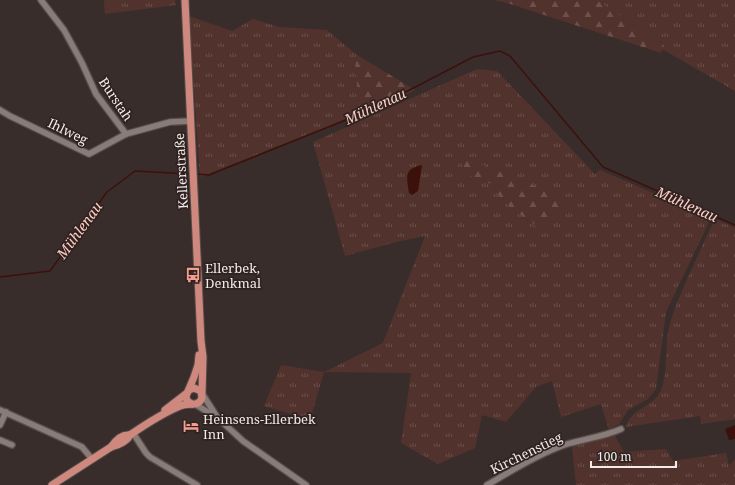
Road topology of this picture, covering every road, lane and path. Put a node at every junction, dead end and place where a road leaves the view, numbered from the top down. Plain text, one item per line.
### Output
1 (41, 0) edge
2 (185, 0) edge
3 (0, 110) edge
4 (190, 121) junction
5 (126, 134) junction
6 (201, 341) junction
7 (188, 391) junction
8 (202, 394) junction
9 (193, 404) junction
10 (3, 411) edge
11 (218, 419) junction
12 (153, 420) junction
13 (0, 424) edge
14 (621, 429) dead end
15 (131, 434) junction
16 (0, 440) edge
17 (12, 446) dead end
18 (92, 459) junction
19 (52, 485) edge
20 (197, 485) edge
21 (306, 485) edge
22 (486, 485) edge

1 - 5 street, Burstah
2 - 4 main road, Kellerstraße
3 - 5 street, Ihlweg
4 - 5 street, Burstah
4 - 6 main road, Kellerstraße
6 - 7 main road, Kellerstraße
6 - 8 main road, Kellerstraße
7 - 8 main road
7 - 9 main road
7 - 12 main road
8 - 9 main road
8 - 11 street
9 - 11 street
9 - 12 main road
10 - 13 street
10 - 18 street
11 - 21 street
12 - 15 main road
14 - 22 street, Kirchenstieg
15 - 18 main road
15 - 20 street
16 - 17 street
18 - 19 main road

